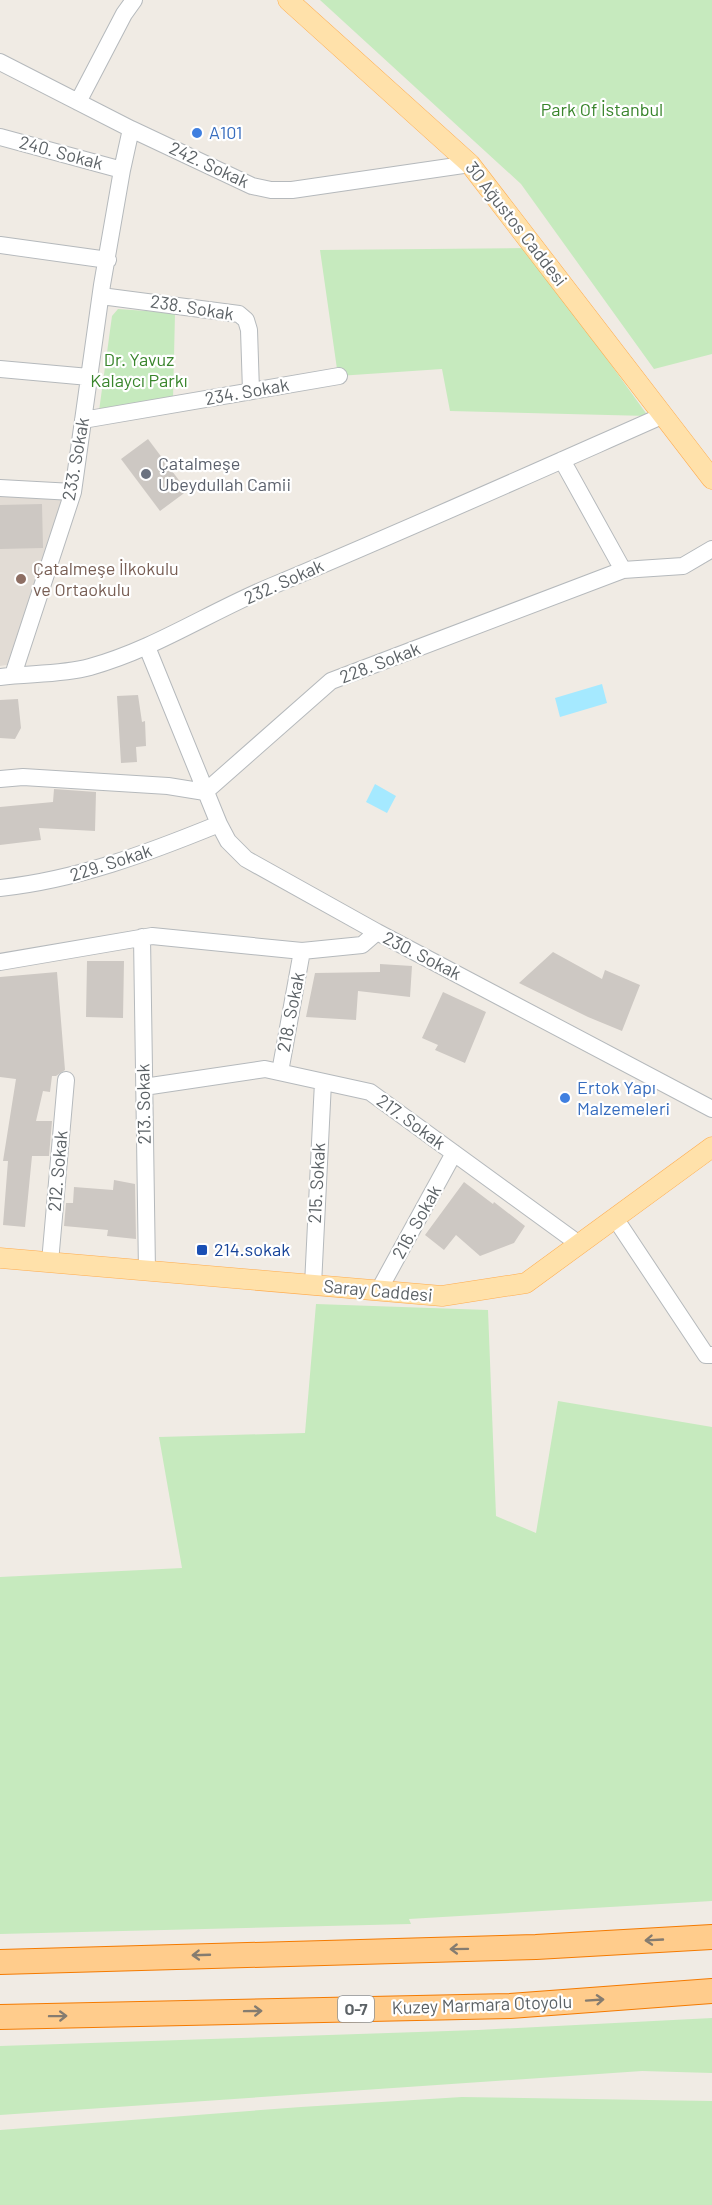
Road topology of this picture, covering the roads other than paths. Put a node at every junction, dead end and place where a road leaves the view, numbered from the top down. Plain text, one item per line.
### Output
1 (134, 0) edge
2 (288, 0) edge
3 (0, 62) edge
4 (78, 102) junction
5 (131, 129) junction
6 (0, 137) edge
7 (471, 164) junction
8 (122, 170) junction
9 (0, 245) edge
10 (108, 260) junction
11 (101, 296) junction
12 (0, 369) edge
13 (339, 375) dead end
14 (89, 377) junction
15 (251, 391) junction
16 (664, 416) junction
17 (83, 420) junction
18 (562, 460) junction
19 (712, 479) edge
20 (0, 488) edge
21 (73, 492) junction
22 (712, 549) edge
23 (623, 570) junction
24 (147, 647) junction
25 (6, 676) edge
26 (0, 779) edge
27 (205, 792) junction
28 (219, 824) junction
29 (0, 888) edge
30 (377, 932) junction
31 (142, 937) junction
32 (302, 951) junction
33 (0, 962) edge
34 (280, 1072) junction
35 (66, 1080) dead end
36 (323, 1082) junction
37 (144, 1087) junction
38 (712, 1109) edge
39 (712, 1147) edge
40 (454, 1153) junction
41 (615, 1218) junction
42 (579, 1244) junction
43 (0, 1258) edge
44 (50, 1262) junction
45 (147, 1271) junction
46 (313, 1285) junction
47 (379, 1290) junction
48 (710, 1359) edge
49 (712, 1936) edge
50 (0, 1962) edge
51 (712, 1991) edge
52 (0, 2017) edge

1 - 4 street
2 - 7 main road, 30 Ağustos Caddesi
3 - 4 street, 242. Sokak
4 - 5 street, 242. Sokak
5 - 7 street, 242. Sokak
5 - 8 street, 233. Sokak
6 - 8 street, 240. Sokak
7 - 16 main road, 30 Ağustos Caddesi
8 - 10 street, 233. Sokak
9 - 10 street
10 - 11 street, 233. Sokak
11 - 14 street, 233. Sokak
11 - 15 street, 238. Sokak
12 - 14 street
13 - 15 street, 234. Sokak
14 - 17 street, 233. Sokak
15 - 17 street, 234. Sokak
16 - 18 street, 232. Sokak
16 - 19 main road, 30 Ağustos Caddesi
17 - 21 street, 233. Sokak
18 - 23 street
18 - 24 street, 232. Sokak
20 - 21 street
21 - 25 street, 233. Sokak
22 - 23 street, 228. Sokak
23 - 27 street, 228. Sokak
24 - 25 street, 232. Sokak
24 - 27 street
26 - 27 street
27 - 28 street
28 - 29 street, 229. Sokak
28 - 30 street
30 - 32 street, 230. Sokak
30 - 38 street, 230. Sokak
31 - 32 street, 230. Sokak
31 - 33 street, 230. Sokak
31 - 37 street, 213. Sokak
32 - 34 street, 218. Sokak
34 - 36 street, 217. Sokak
34 - 37 street, 217. Sokak
35 - 44 street, 212. Sokak
36 - 40 street, 217. Sokak
36 - 46 street, 215. Sokak
37 - 45 street, 213. Sokak
39 - 41 main road, Saray Caddesi
40 - 42 street, 217. Sokak
40 - 47 street, 216. Sokak
41 - 42 main road, Saray Caddesi
41 - 48 street
42 - 47 main road, Saray Caddesi
43 - 44 main road, Saray Caddesi
44 - 45 main road, Saray Caddesi
45 - 46 main road, Saray Caddesi
46 - 47 main road, Saray Caddesi
49 -> 50 highway
52 -> 51 highway, Kuzey Marmara Otoyolu / O-7

